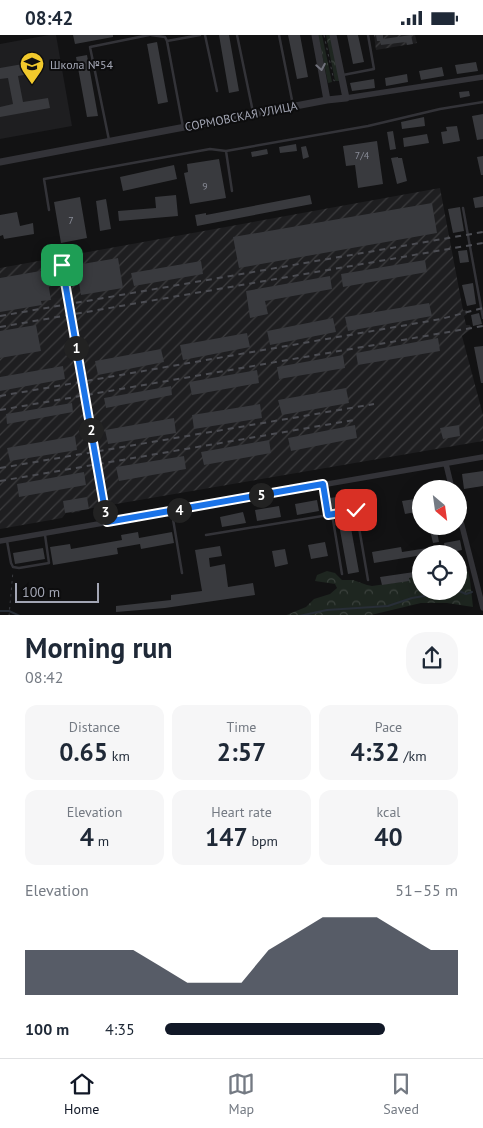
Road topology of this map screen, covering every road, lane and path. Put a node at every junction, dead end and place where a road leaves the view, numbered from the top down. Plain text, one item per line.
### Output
1 (150, 35) edge
2 (200, 35) edge
3 (205, 35) edge
4 (237, 35) edge
5 (279, 35) edge
6 (316, 35) edge
7 (324, 35) edge
8 (333, 35) edge
9 (368, 35) edge
10 (167, 41) junction
11 (483, 77) edge
12 (340, 78) junction
13 (334, 81) junction
14 (328, 82) dead end
15 (217, 91) dead end
16 (346, 98) junction
17 (327, 100) junction
18 (483, 101) edge
19 (294, 106) junction
20 (254, 114) junction
21 (183, 127) junction
22 (109, 141) junction
23 (226, 151) junction
24 (0, 162) edge
25 (232, 191) dead end
26 (463, 207) dead end
27 (49, 210) dead end
28 (62, 265) dead end
29 (483, 318) edge
30 (483, 457) edge
31 (446, 464) junction
32 (450, 480) edge
33 (323, 484) junction
34 (365, 509) dead end
35 (356, 510) junction
36 (172, 511) junction
37 (330, 514) junction
38 (107, 522) junction
39 (44, 533) junction
40 (206, 535) dead end
41 (464, 535) edge
42 (7, 540) junction
43 (0, 541) edge
44 (13, 567) junction
45 (182, 573) dead end
46 (342, 575) dead end
47 (368, 580) dead end
48 (483, 608) edge
49 (9, 615) edge

1 - 10 lane
1 - 22 lane
2 - 10 lane
3 - 15 lane
4 - 20 lane
5 - 19 lane
6 -> 17 street
7 - 13 path
8 - 12 street
9 - 12 lane
10 - 21 lane
11 - 16 street, СОРМОВСКАЯ УЛИЦА
12 - 13 path
12 - 16 street
13 - 14 path
16 - 17 street, СОРМОВСКАЯ УЛИЦА
17 - 19 street, СОРМОВСКАЯ УЛИЦА
18 - 23 lane
19 - 20 street, СОРМОВСКАЯ УЛИЦА
20 - 21 street, СОРМОВСКАЯ УЛИЦА
21 - 22 street, СОРМОВСКАЯ УЛИЦА
22 - 24 street, СОРМОВСКАЯ УЛИЦА
23 - 25 lane
23 - 27 lane
26 - 29 lane
28 - 38 lane
30 - 31 street
31 - 32 street
31 - 33 street
33 - 36 street
33 - 37 lane
34 - 35 lane
35 - 37 lane
35 - 47 lane
36 - 38 street
36 - 45 lane
37 - 40 lane
37 - 46 lane
38 - 39 street
39 - 42 street
39 - 44 lane
41 - 48 street
42 - 43 street
42 - 44 lane
44 - 49 path

